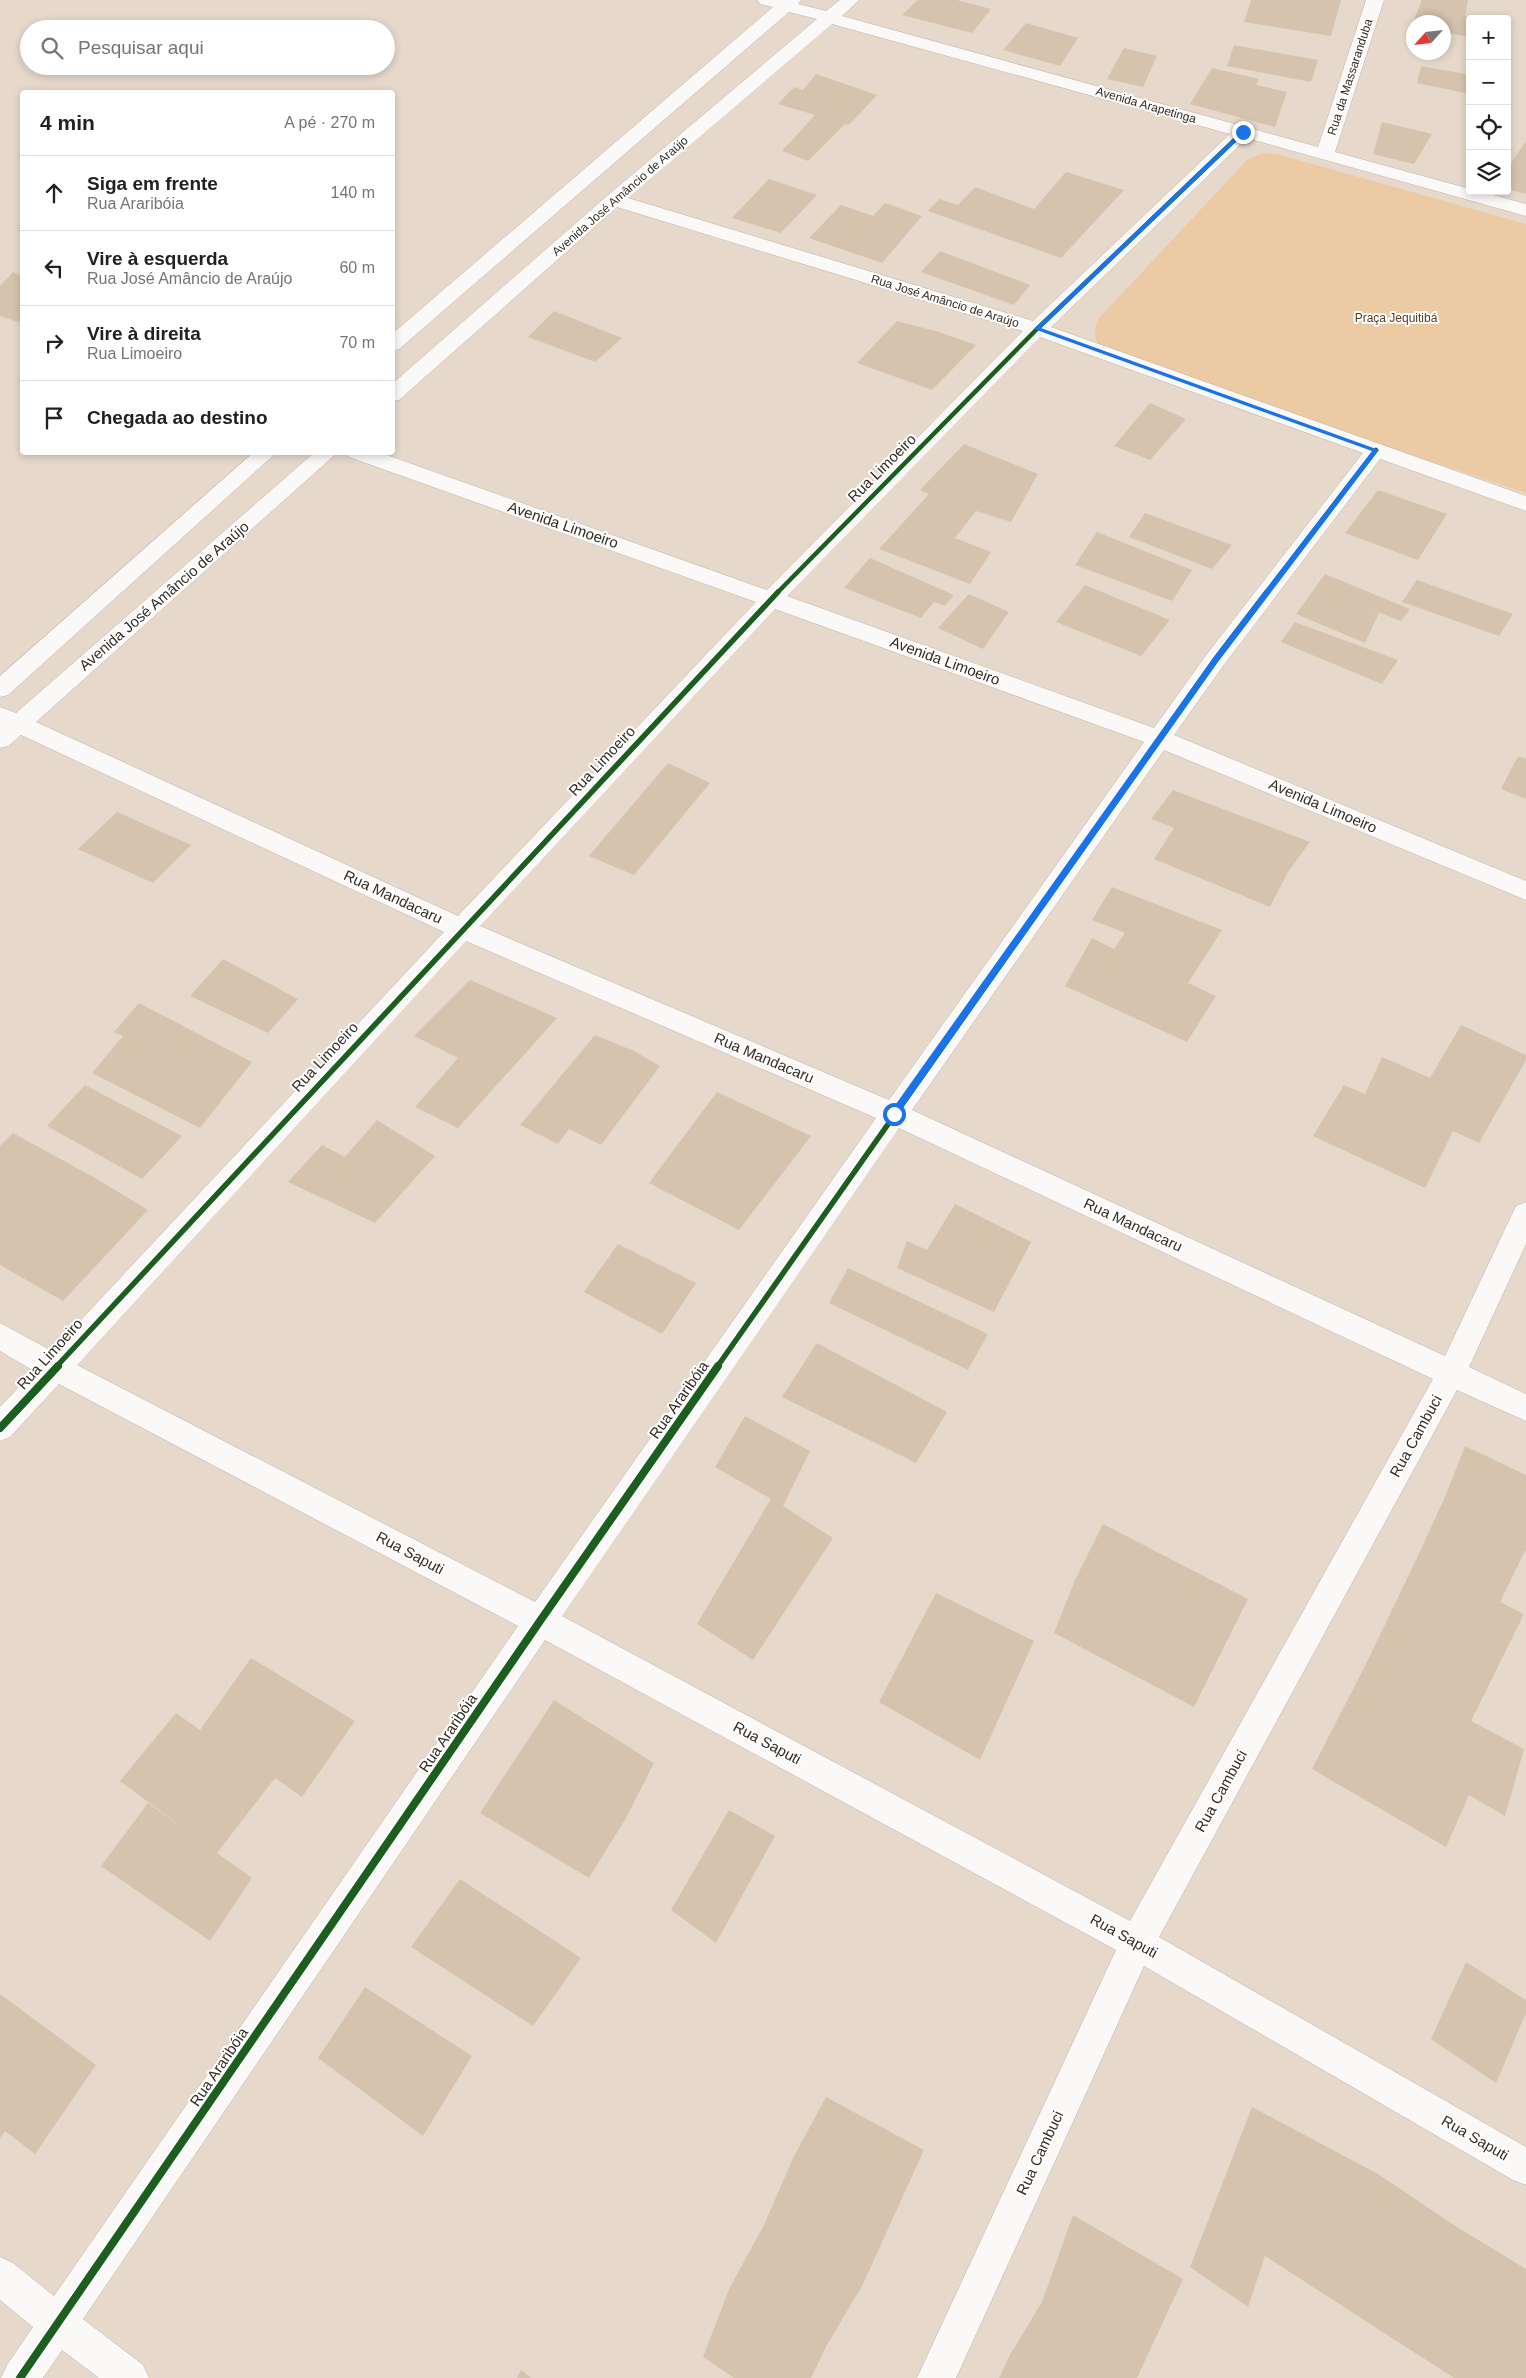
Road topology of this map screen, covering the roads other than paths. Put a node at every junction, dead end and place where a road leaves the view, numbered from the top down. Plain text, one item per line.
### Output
1 (766, 0) edge
2 (850, 0) edge
3 (1375, 0) edge
4 (789, 3) edge
5 (831, 18) junction
6 (1243, 132) junction
7 (1325, 154) junction
8 (614, 200) junction
9 (1526, 210) edge
10 (1037, 329) junction
11 (395, 342) edge
12 (395, 393) edge
13 (1376, 450) junction
14 (264, 455) edge
15 (324, 455) edge
16 (365, 455) edge
17 (1526, 504) edge
18 (771, 598) junction
19 (0, 689) edge
20 (6, 726) edge
21 (1160, 738) junction
22 (1526, 891) edge
23 (462, 929) junction
24 (894, 1114) junction
25 (1526, 1214) edge
26 (0, 1336) edge
27 (54, 1367) junction
28 (1451, 1374) junction
29 (1526, 1408) edge
30 (0, 1428) edge
31 (540, 1621) junction
32 (1137, 1943) junction
33 (1526, 2167) edge
34 (0, 2276) edge
35 (58, 2324) junction
36 (20, 2378) edge
37 (130, 2378) edge
38 (936, 2378) edge

1 - 4 street, Avenida Arapetinga
2 - 5 street, Avenida José Amâncio de Araújo
3 - 7 street, Rua da Massaranduba
4 - 5 street, Avenida Arapetinga
4 - 11 street
5 - 6 street, Avenida Arapetinga
5 - 8 street, Avenida José Amâncio de Araújo
6 - 7 street, Avenida Arapetinga
6 - 10 street, Rua Limoeiro
7 - 9 street, Avenida Arapetinga
8 - 10 street, Rua José Amâncio de Araújo
8 - 12 street, Avenida José Amâncio de Araújo
10 - 13 street, Rua José Amâncio de Araújo
10 - 18 street, Rua Limoeiro
13 - 17 street, Rua José Amâncio de Araújo
13 - 21 street, Rua Araribóia
14 - 19 street
15 - 20 street, Avenida José Amâncio de Araújo
16 - 18 street, Avenida Limoeiro
18 - 21 street, Avenida Limoeiro
18 - 23 street, Rua Limoeiro
20 - 23 street, Rua Mandacaru
21 - 22 street, Avenida Limoeiro
21 - 24 street, Rua Araribóia
23 - 24 street, Rua Mandacaru
23 - 27 street, Rua Limoeiro
24 - 28 street, Rua Mandacaru
24 - 31 street, Rua Araribóia
25 - 28 street, Rua Cambuci
26 - 27 street, Rua Saputi
27 - 30 street, Rua Limoeiro
27 - 31 street, Rua Saputi
28 - 29 street, Rua Mandacaru
28 - 32 street, Rua Cambuci
31 - 32 street, Rua Saputi
31 - 35 street, Rua Araribóia
32 - 33 street, Rua Saputi
32 - 38 street, Rua Cambuci
34 - 35 street
35 - 36 street, Rua Araribóia
35 - 37 street

